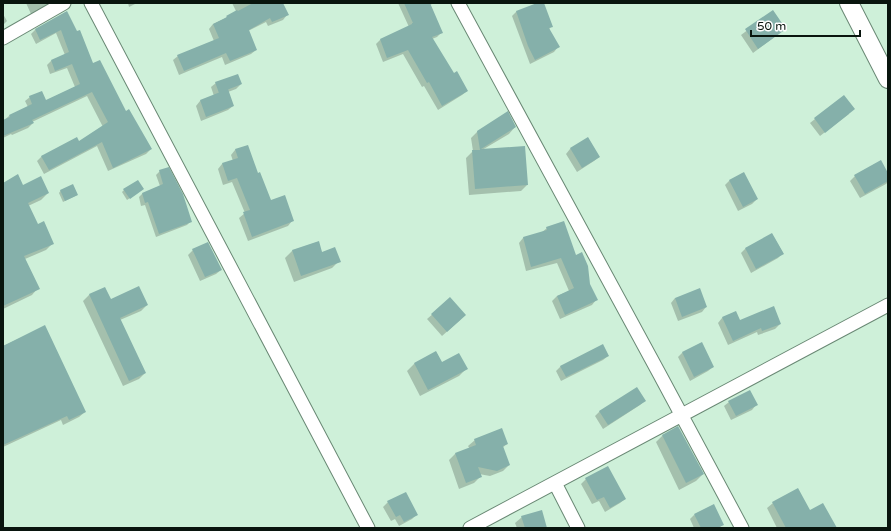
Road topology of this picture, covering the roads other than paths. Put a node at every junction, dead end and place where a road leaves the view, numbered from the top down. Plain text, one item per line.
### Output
1 (64, 3) edge
2 (91, 3) edge
3 (458, 3) edge
4 (849, 3) edge
5 (3, 38) edge
6 (888, 79) edge
7 (888, 305) edge
8 (681, 415) junction
9 (555, 483) junction
10 (368, 528) edge
11 (470, 528) edge
12 (578, 528) edge
13 (742, 528) edge

1 - 5 street
2 - 10 street
3 - 8 street
4 - 6 main road
7 - 8 street
8 - 9 street
8 - 13 street
9 - 11 street
9 - 12 street

